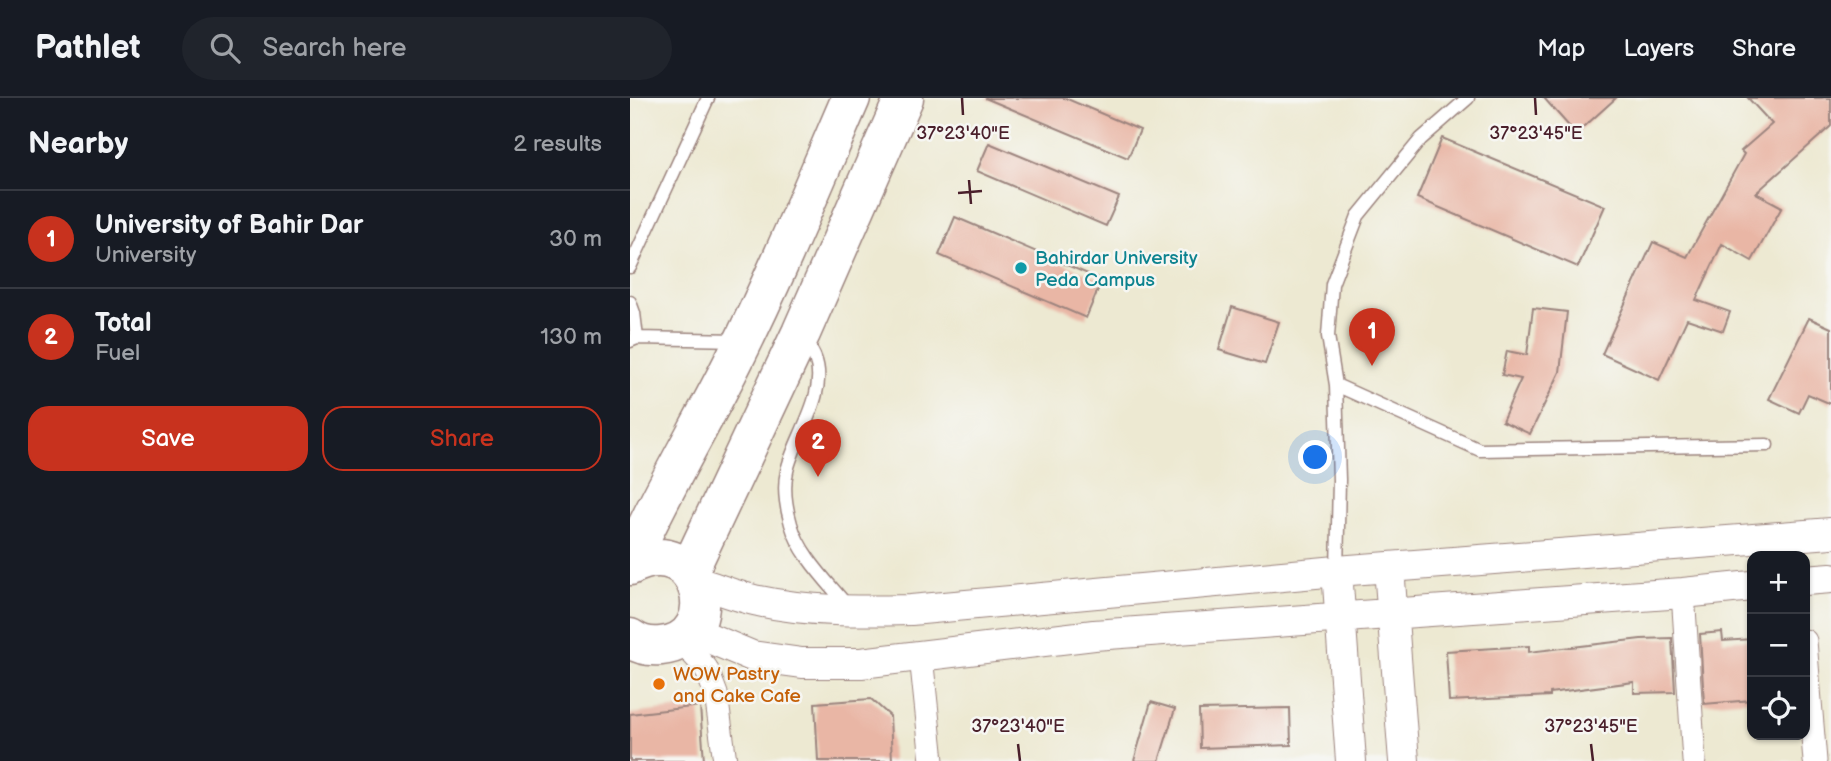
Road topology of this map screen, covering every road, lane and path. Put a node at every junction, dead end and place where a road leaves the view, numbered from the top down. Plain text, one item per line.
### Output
1 (708, 98) edge
2 (851, 98) edge
3 (904, 98) edge
4 (1468, 98) edge
5 (630, 267) edge
6 (630, 302) edge
7 (800, 333) junction
8 (634, 339) edge
9 (744, 340) junction
10 (1336, 385) junction
11 (1767, 445) dead end
12 (1831, 533) edge
13 (1678, 546) junction
14 (630, 564) edge
15 (1389, 568) junction
16 (1337, 571) junction
17 (692, 577) junction
18 (1831, 578) edge
19 (1810, 580) edge
20 (1747, 587) edge
21 (1683, 593) junction
22 (911, 610) junction
23 (852, 611) junction
24 (1393, 613) junction
25 (1341, 617) junction
26 (656, 642) edge
27 (921, 656) junction
28 (1808, 677) edge
29 (725, 761) edge
30 (932, 761) edge
31 (1351, 761) edge
32 (1404, 761) edge
33 (1694, 761) edge
34 (1815, 761) edge

1 - 5 lane
2 - 9 highway
3 - 7 highway
4 - 10 lane
6 - 8 lane
7 - 17 highway
7 - 23 lane
8 - 9 lane
9 - 14 highway
10 - 11 lane
10 - 16 lane
12 - 13 street
13 - 15 street
13 - 21 street
14 - 17 highway
15 - 16 street
15 - 24 street
16 - 22 street
16 - 25 street
17 - 23 street
17 - 26 highway
18 - 19 street
20 - 21 street
21 - 24 street
21 - 33 street
22 - 23 street
22 - 27 street
24 - 25 street
24 - 32 street
25 - 27 street
25 - 31 street
26 - 27 street
26 - 29 street
27 - 30 street
28 - 34 street

